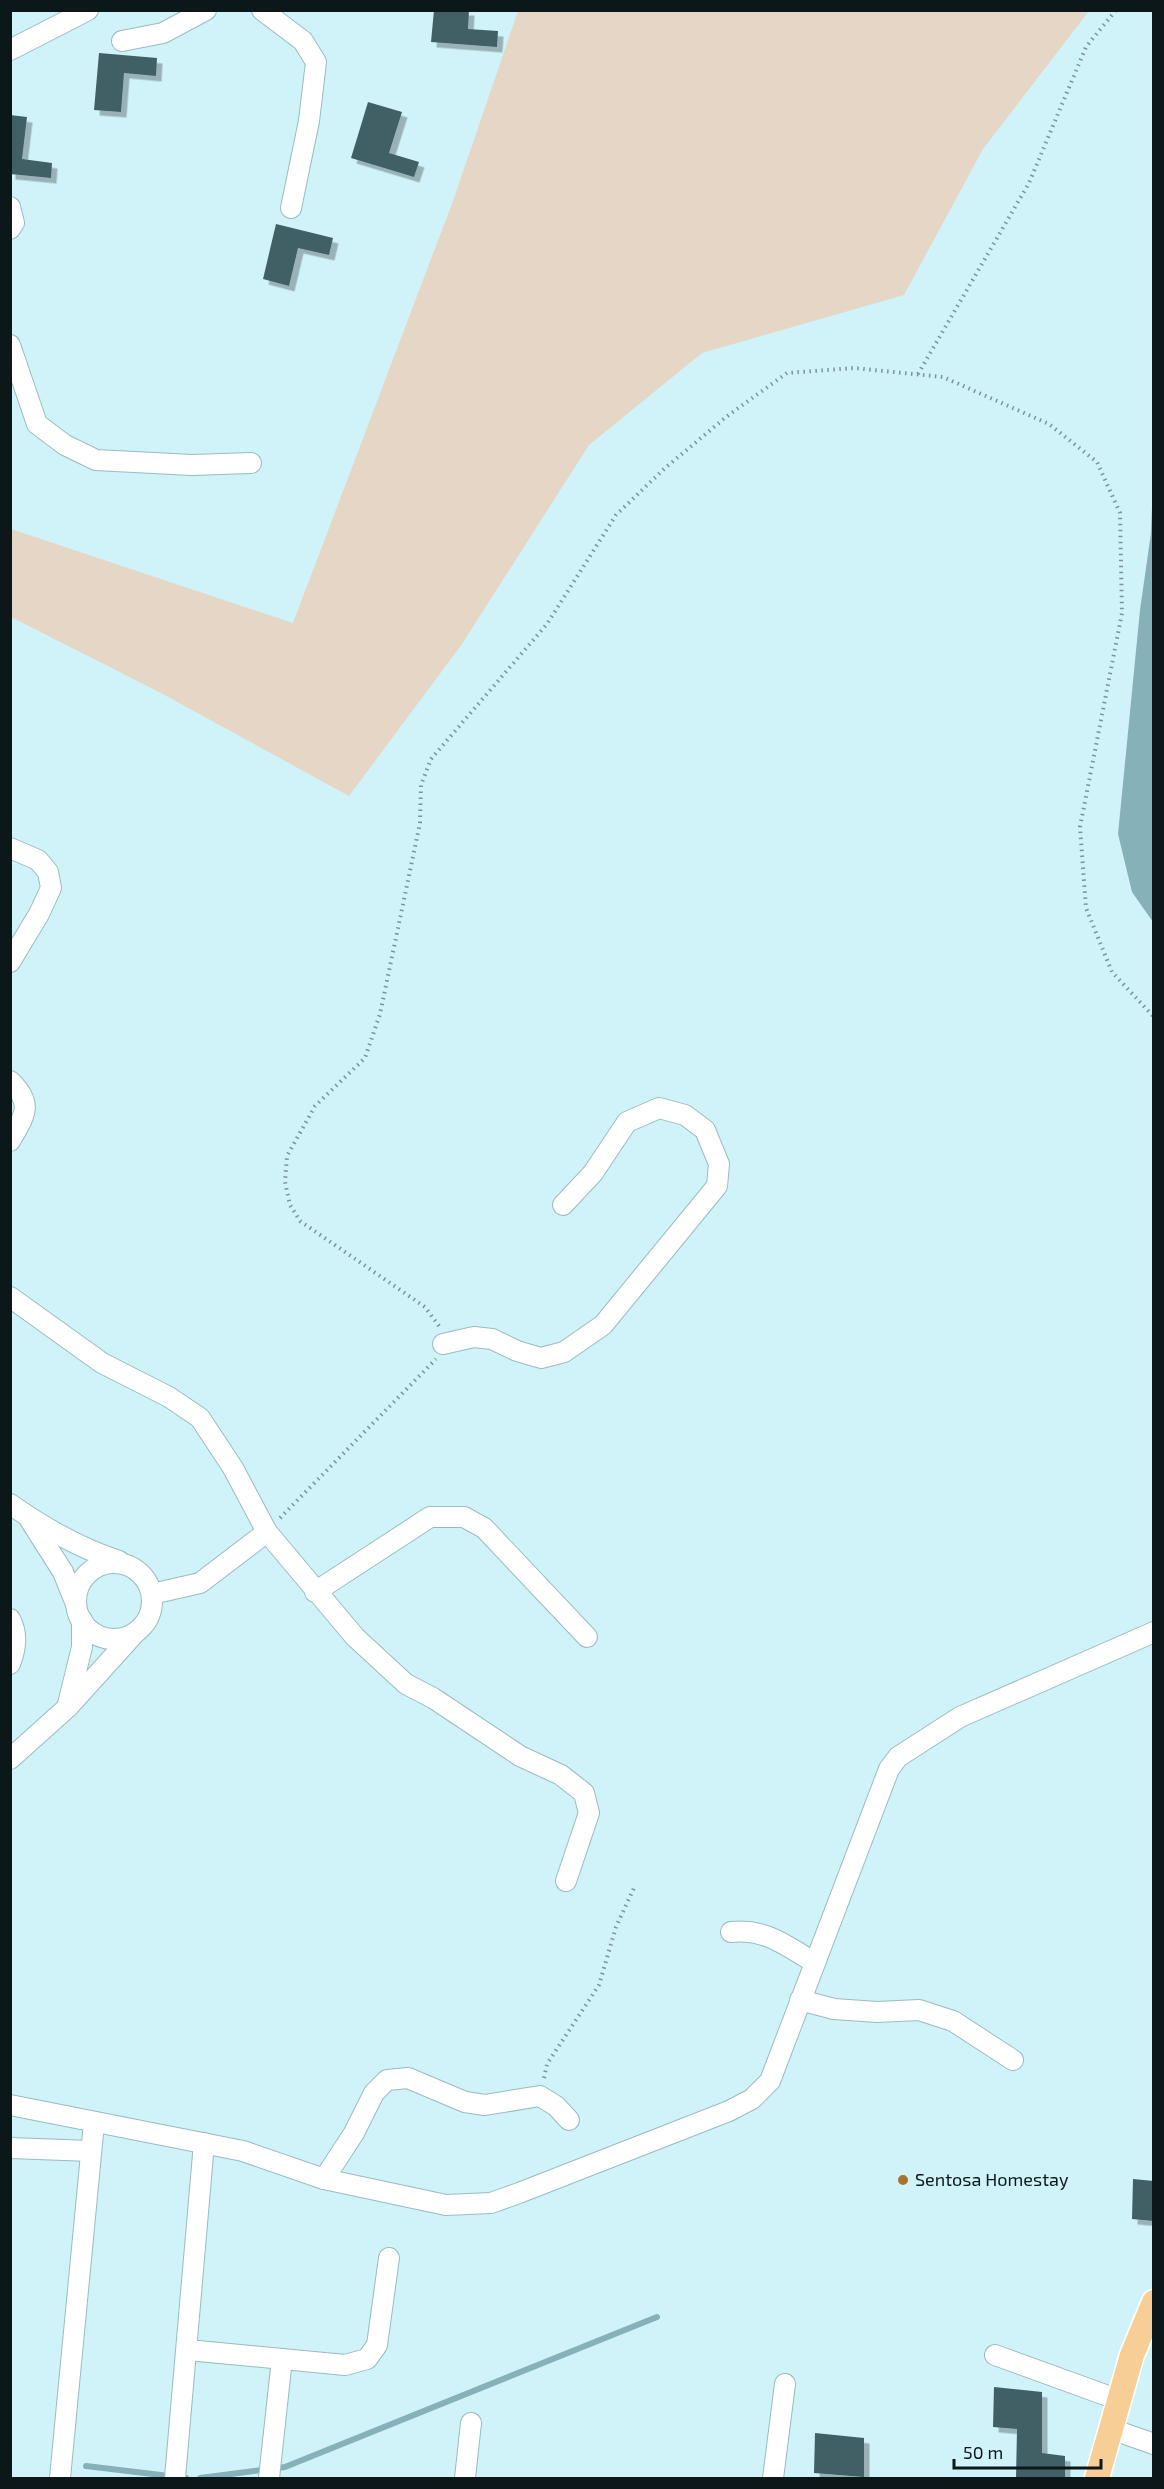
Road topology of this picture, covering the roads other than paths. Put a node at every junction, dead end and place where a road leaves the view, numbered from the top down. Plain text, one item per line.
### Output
1 (88, 10) edge
2 (206, 10) edge
3 (262, 10) edge
4 (122, 41) dead end
5 (10, 50) edge
6 (10, 207) edge
7 (291, 208) dead end
8 (10, 229) edge
9 (10, 345) edge
10 (251, 463) dead end
11 (10, 848) edge
12 (10, 962) edge
13 (10, 1081) edge
14 (10, 1141) edge
15 (563, 1205) dead end
16 (10, 1297) edge
17 (443, 1344) road end
18 (17, 1513) edge
19 (267, 1532) junction
20 (127, 1564) junction
21 (315, 1592) junction
22 (152, 1594) junction
23 (79, 1613) junction
24 (10, 1619) edge
25 (1154, 1632) edge
26 (134, 1634) junction
27 (587, 1637) dead end
28 (10, 1664) edge
29 (68, 1707) junction
30 (10, 1759) edge
31 (566, 1881) dead end
32 (731, 1932) dead end
33 (815, 1964) junction
34 (800, 2000) junction
35 (1013, 2060) dead end
36 (10, 2105) edge
37 (568, 2120) dead end
38 (94, 2123) junction
39 (204, 2143) junction
40 (10, 2148) edge
41 (91, 2151) junction
42 (324, 2179) junction
43 (389, 2258) dead end
44 (1154, 2302) edge
45 (188, 2350) junction
46 (995, 2355) dead end
47 (282, 2359) junction
48 (785, 2384) dead end
49 (1119, 2400) junction
50 (471, 2423) dead end
51 (1111, 2428) junction
52 (1154, 2445) edge
53 (60, 2478) edge
54 (175, 2478) edge
55 (269, 2478) edge
56 (465, 2478) edge
57 (773, 2478) edge
58 (1097, 2478) edge

1 - 5 street
2 - 4 street
3 - 7 street
6 - 8 street
9 - 10 street
11 - 12 street
13 - 14 street
15 - 17 street
16 - 19 street
18 - 20 street
18 - 23 street
19 - 21 street
19 - 22 street
20 - 22 street
20 - 23 street
21 - 27 street
21 - 31 street
22 - 26 street
23 - 26 street
23 - 29 street
24 - 28 street
25 - 33 street
26 - 29 street
29 - 30 street
32 - 33 street
33 - 34 street
34 - 35 street
34 - 42 street
36 - 38 street
37 - 42 street
38 - 39 street
38 - 41 street
39 - 42 street
39 - 45 street
40 - 41 street
41 - 53 street
43 - 47 street
44 - 49 main road
45 - 47 street
45 - 54 street
46 - 49 street
47 - 55 street
48 - 57 street
49 - 51 main road
50 - 56 street
51 - 52 street
51 - 58 main road

